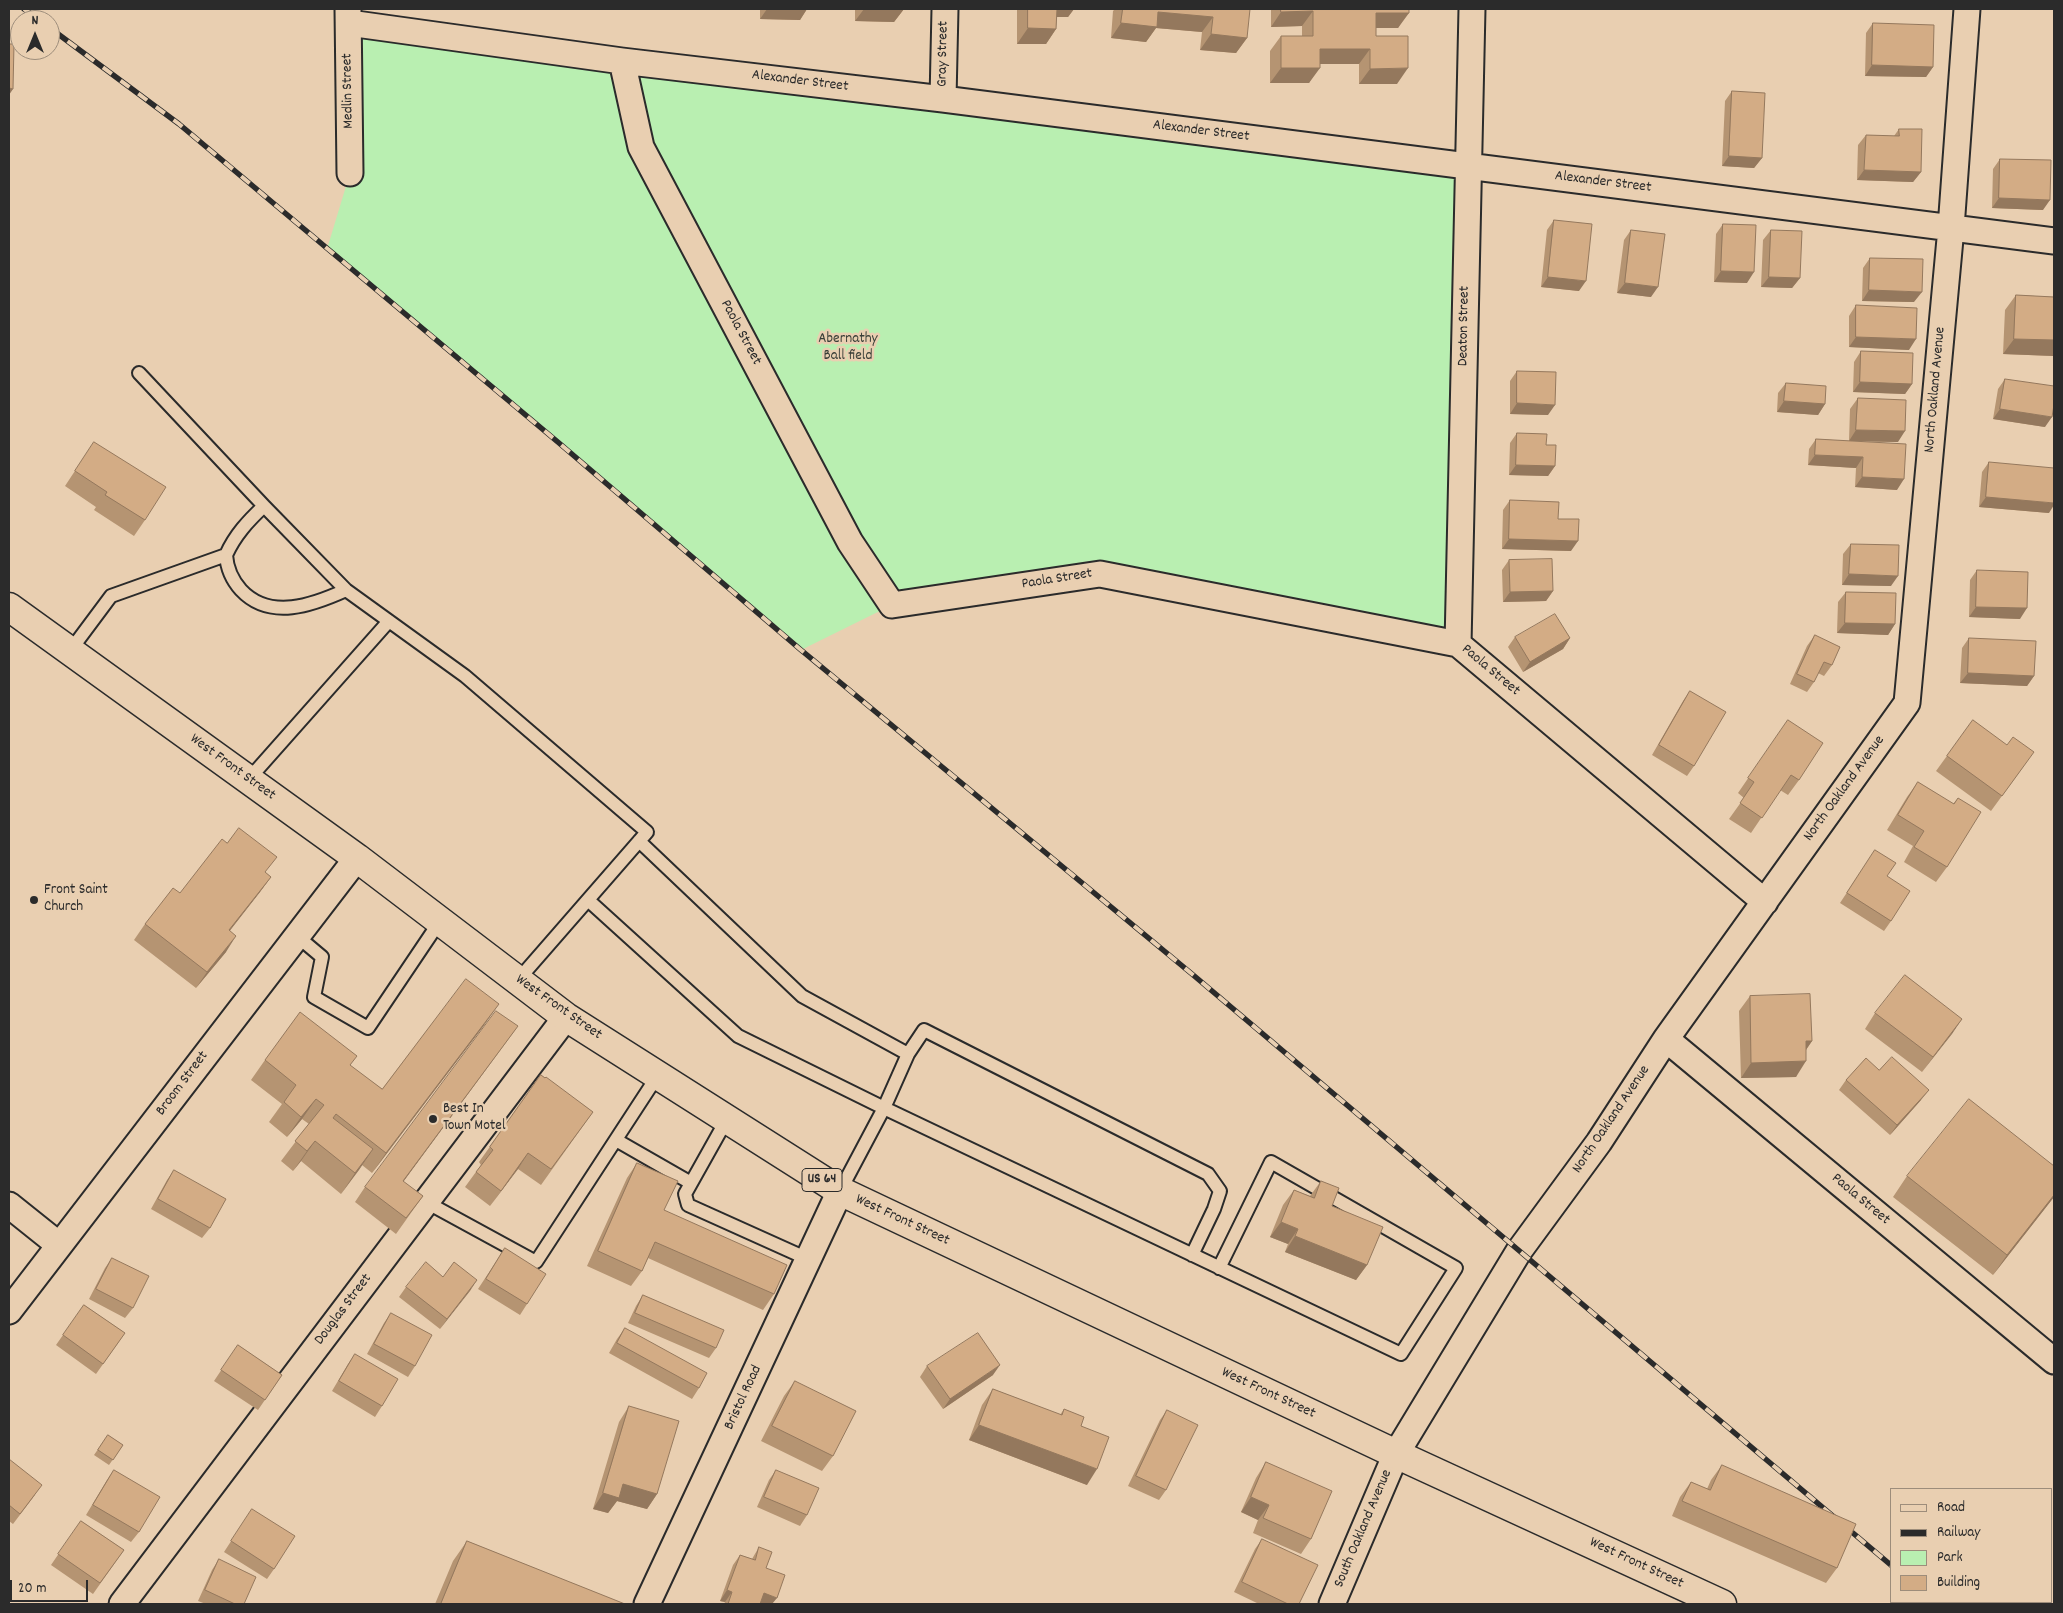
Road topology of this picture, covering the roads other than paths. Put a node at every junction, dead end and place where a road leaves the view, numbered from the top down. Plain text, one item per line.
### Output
1 (945, 9) edge
2 (1472, 9) edge
3 (1968, 9) edge
4 (348, 16) edge
5 (622, 61) junction
6 (943, 99) junction
7 (1469, 166) junction
8 (350, 173) dead end
9 (1951, 228) junction
10 (2054, 241) edge
11 (139, 373) dead end
12 (264, 506) junction
13 (226, 555) junction
14 (346, 590) junction
15 (9, 607) edge
16 (389, 621) junction
17 (1458, 644) junction
18 (70, 651) junction
19 (248, 780) junction
20 (639, 841) junction
21 (357, 858) junction
22 (588, 900) junction
23 (1764, 902) junction
24 (440, 921) junction
25 (297, 936) junction
26 (518, 980) junction
27 (566, 1017) junction
28 (1666, 1039) junction
29 (908, 1054) junction
30 (658, 1075) junction
31 (884, 1108) junction
32 (727, 1119) junction
33 (616, 1140) junction
34 (691, 1183) junction
35 (840, 1191) junction
36 (426, 1202) junction
37 (9, 1205) edge
38 (60, 1245) junction
39 (1192, 1255) junction
40 (808, 1260) junction
41 (1219, 1268) junction
42 (9, 1311) edge
43 (2054, 1361) edge
44 (1396, 1454) junction
45 (122, 1604) edge
46 (647, 1604) edge
47 (1332, 1604) edge
48 (1722, 1604) edge

1 - 6 street, Gray Street
2 - 7 street, Deaton Street
3 - 9 street, North Oakland Avenue
4 - 5 street, Alexander Street
4 - 8 street, Medlin Street
5 - 6 street, Alexander Street
5 - 17 street, Paola Street
6 - 7 street, Alexander Street
7 - 9 street, Alexander Street
7 - 17 street, Deaton Street
9 - 10 street, Alexander Street
9 - 23 street, North Oakland Avenue
11 - 12 lane
12 - 13 lane
12 - 14 lane
13 - 14 lane
13 - 18 lane
14 - 16 lane
15 - 18 main road, West Front Street / US 64
16 - 19 lane
16 - 20 lane
17 - 23 street, Paola Street
18 - 19 main road, West Front Street / US 64
19 - 21 main road, West Front Street / US 64
20 - 22 lane
20 - 29 lane
21 - 24 main road, West Front Street / US 64
21 - 25 street, Broom Street
22 - 26 lane
22 - 31 lane
23 - 28 street, North Oakland Avenue
24 - 25 lane
24 - 26 main road, West Front Street / US 64
25 - 38 street, Broom Street
26 - 27 main road, West Front Street / US 64
27 - 30 main road, West Front Street / US 64
27 - 36 street, Douglas Street
28 - 43 street, Paola Street
28 - 44 street, North Oakland Avenue
29 - 31 lane
29 - 39 lane
30 - 32 main road, West Front Street / US 64
30 - 33 lane
31 - 35 lane
31 - 39 lane
32 - 34 lane
32 - 35 main road, West Front Street / US 64
33 - 34 lane
33 - 36 lane
34 - 40 lane
35 - 40 street, Bristol Road
35 - 44 main road, West Front Street / US 64
36 - 45 street, Douglas Street
37 - 38 street
38 - 42 street, Broom Street
39 - 41 lane
40 - 46 street, Bristol Road
41 - 41 lane
44 - 47 street, South Oakland Avenue
44 - 48 main road, West Front Street / US 64

